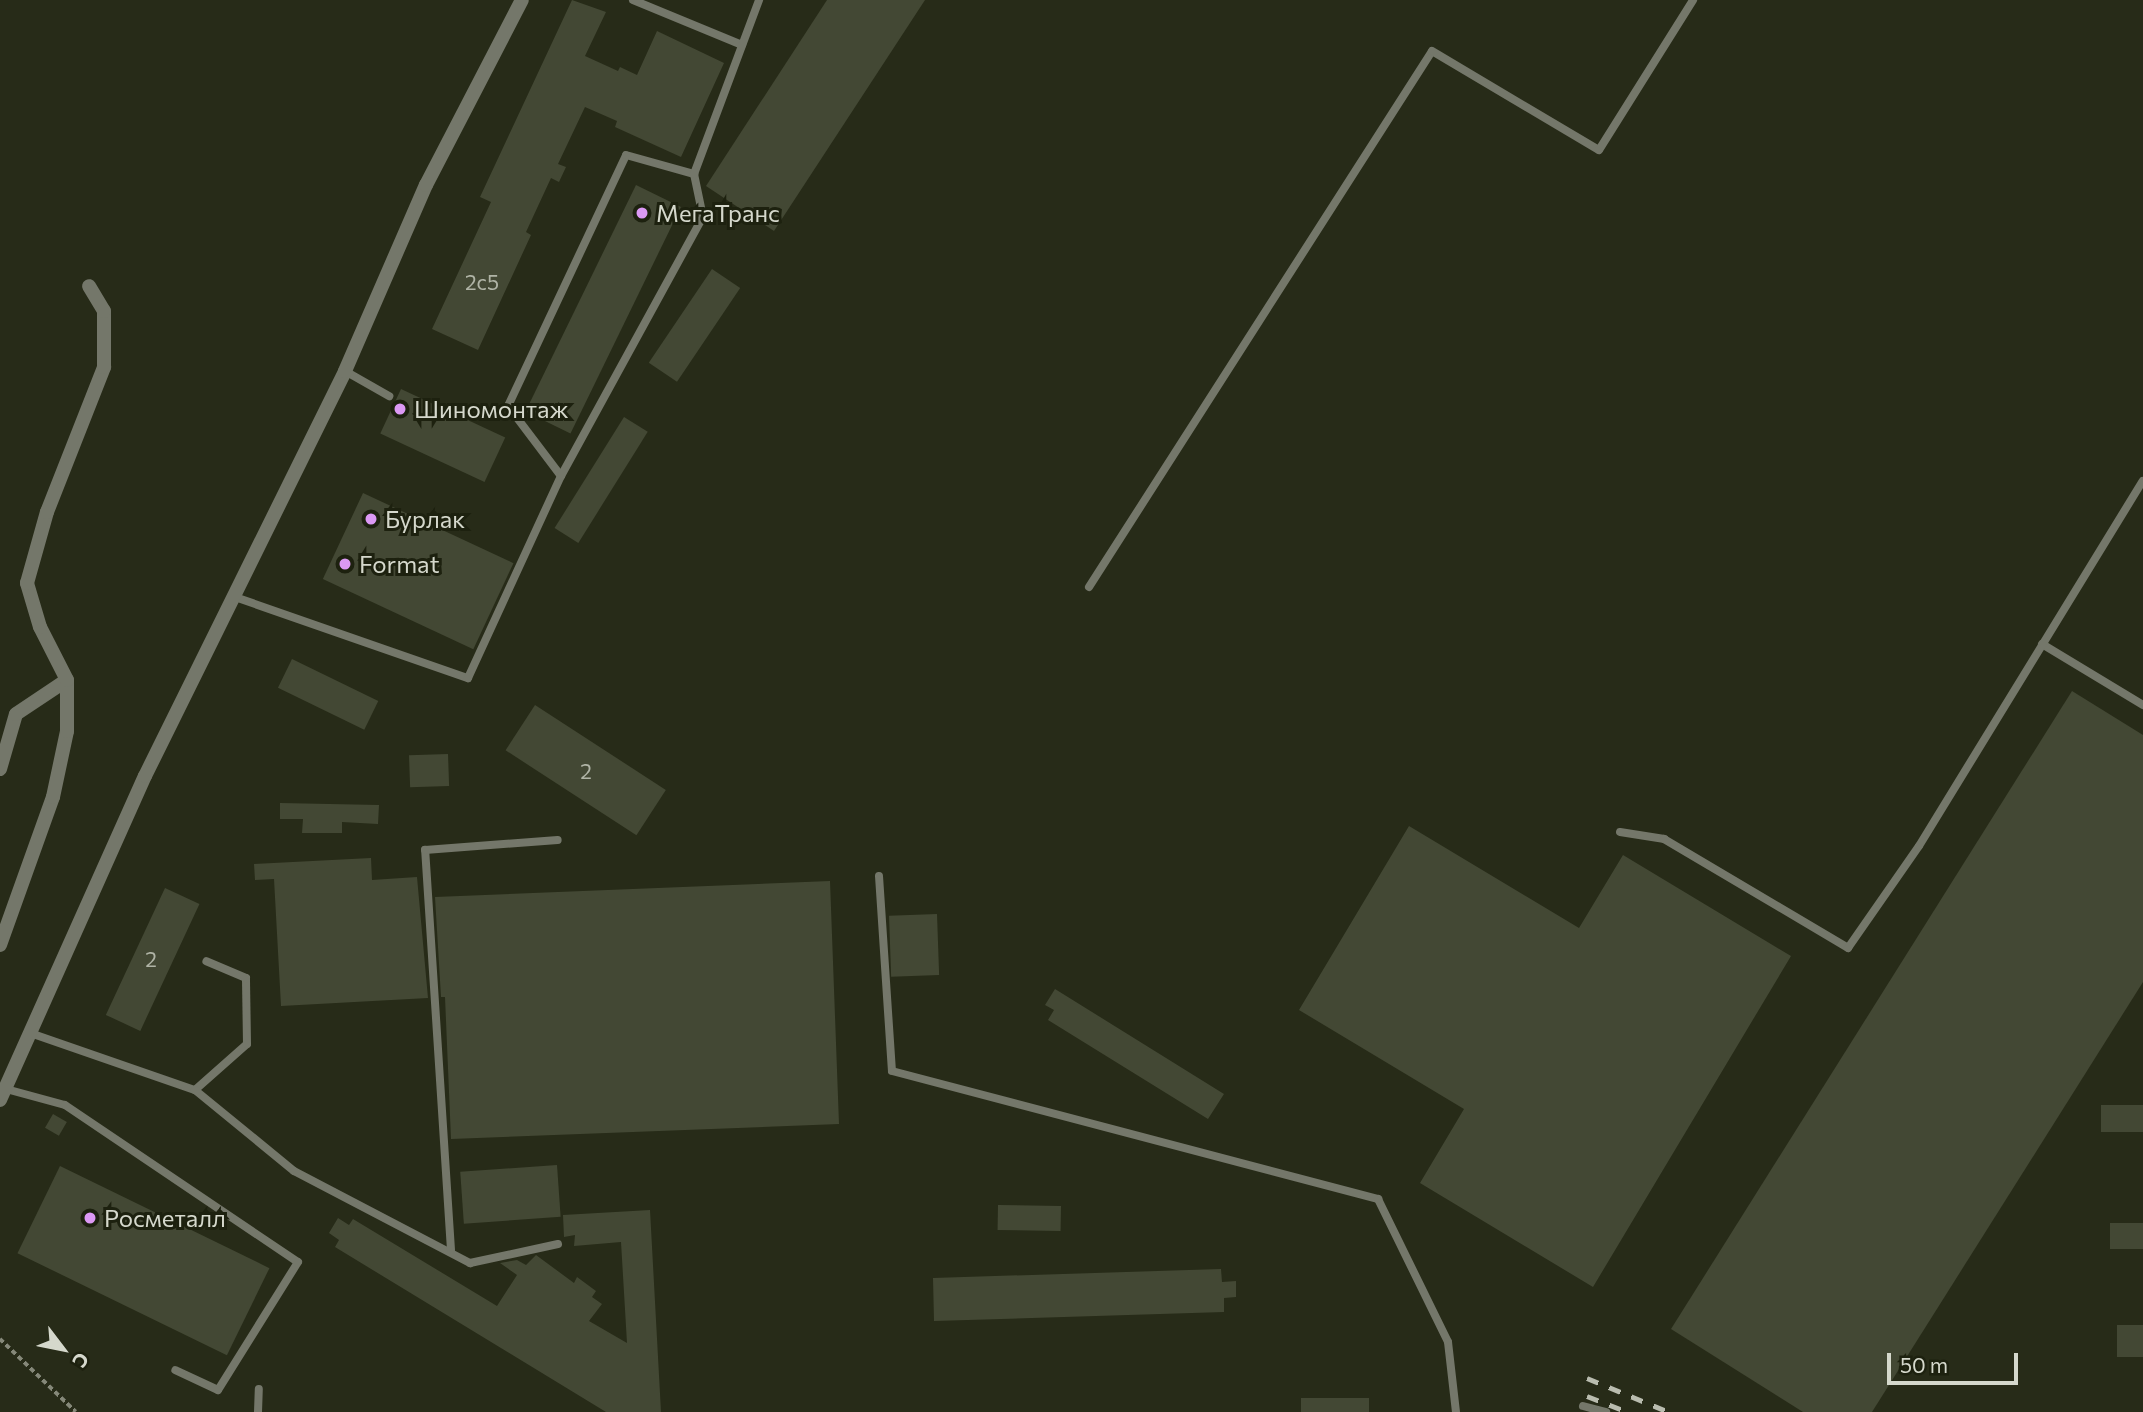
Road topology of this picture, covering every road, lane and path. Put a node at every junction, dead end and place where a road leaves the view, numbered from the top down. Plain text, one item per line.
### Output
1 (522, 0) edge
2 (633, 0) edge
3 (759, 0) edge
4 (1693, 0) edge
5 (742, 45) junction
6 (694, 174) junction
7 (89, 286) dead end
8 (345, 370) junction
9 (389, 396) dead end
10 (561, 476) junction
11 (2143, 481) edge
12 (1089, 587) dead end
13 (232, 596) junction
14 (2042, 644) junction
15 (67, 680) junction
16 (2143, 705) edge
17 (0, 769) edge
18 (1620, 832) dead end
19 (558, 841) dead end
20 (878, 876) dead end
21 (0, 945) edge
22 (206, 961) dead end
23 (33, 1034) junction
24 (195, 1090) junction
25 (3, 1094) edge
26 (558, 1244) dead end
27 (450, 1250) junction
28 (0, 1339) edge
29 (176, 1370) dead end
30 (259, 1389) dead end
31 (1583, 1406) dead end
32 (76, 1412) edge
33 (258, 1412) edge
34 (1456, 1412) edge
35 (1606, 1412) edge

1 - 8 street
2 - 5 lane
3 - 5 lane
4 - 12 lane
5 - 6 lane
6 - 10 lane
6 - 10 lane
7 - 15 street
8 - 9 lane
8 - 13 street
10 - 13 lane
11 - 14 lane
13 - 23 street
14 - 16 lane
14 - 18 lane
15 - 17 street
15 - 21 street
19 - 27 lane
20 - 34 lane
22 - 24 lane
23 - 24 lane
23 - 25 street
24 - 27 lane
25 - 29 lane
26 - 27 lane
28 - 32 path
30 - 33 lane
31 - 35 lane

